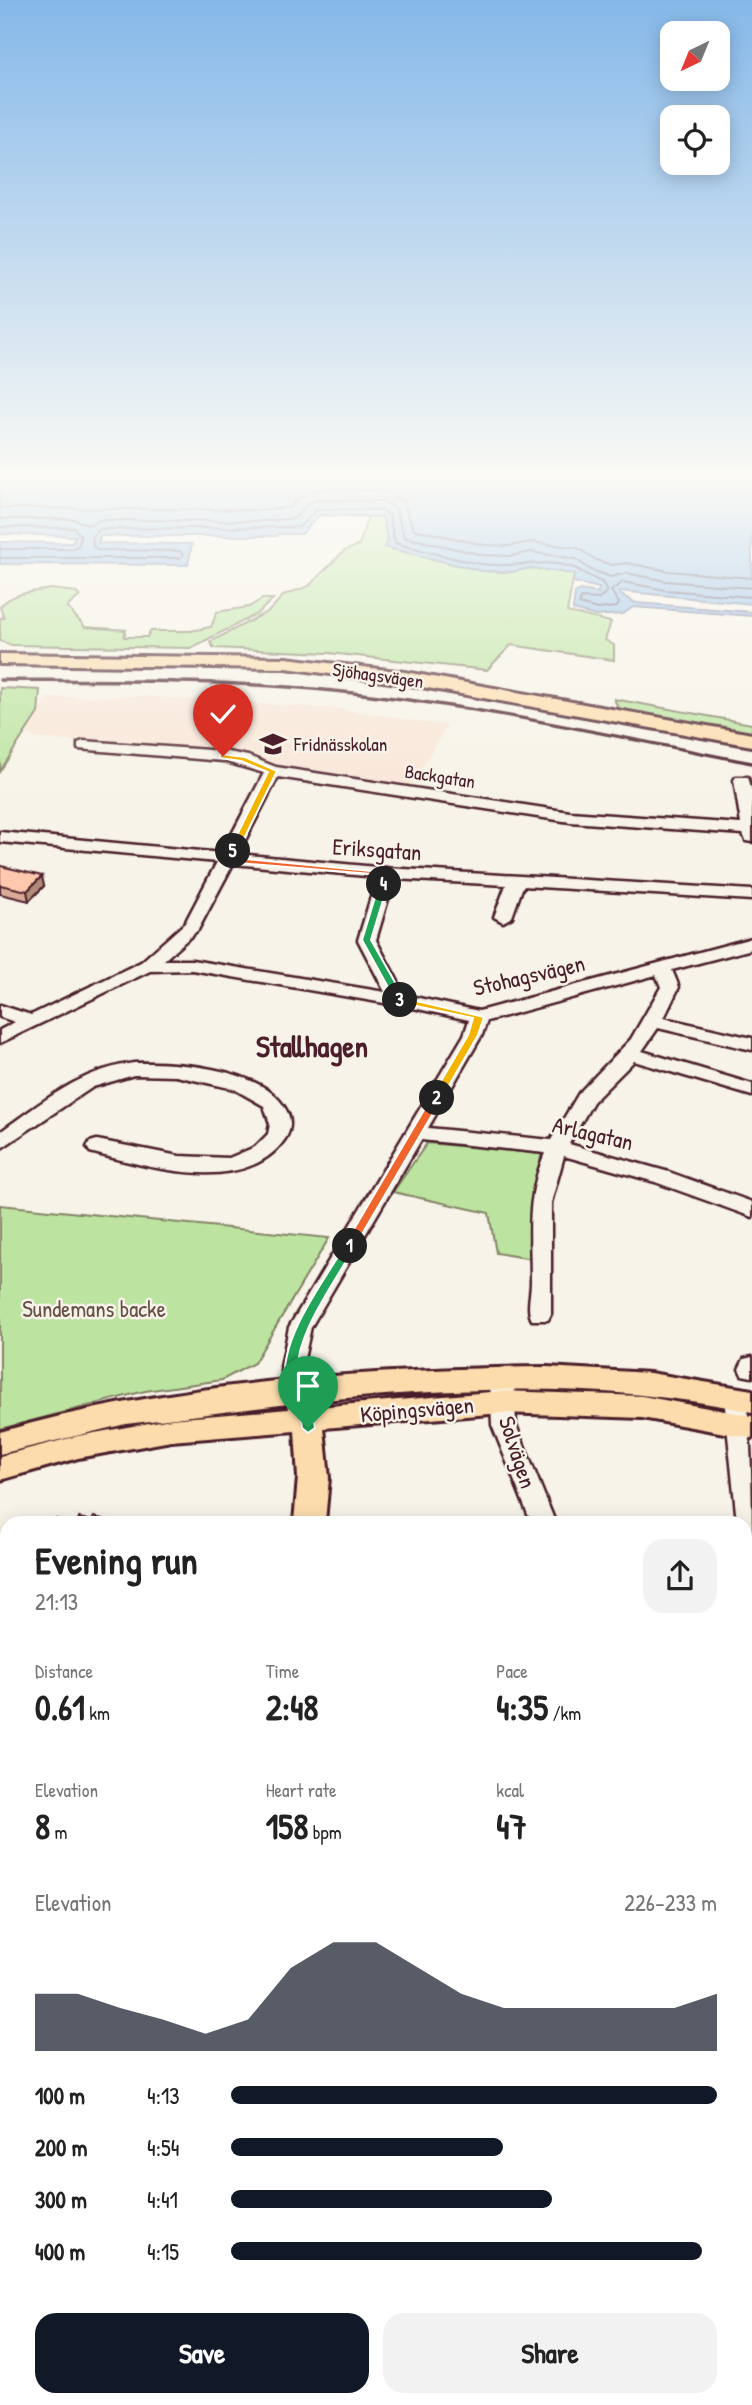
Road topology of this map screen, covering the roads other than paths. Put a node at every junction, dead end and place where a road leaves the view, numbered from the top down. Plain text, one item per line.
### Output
1 (0, 659) edge
2 (752, 740) edge
3 (83, 746) dead end
4 (273, 771) junction
5 (742, 780) dead end
6 (751, 828) edge
7 (0, 837) edge
8 (229, 860) junction
9 (387, 873) junction
10 (516, 882) junction
11 (752, 895) edge
12 (503, 917) dead end
13 (752, 943) edge
14 (148, 966) junction
15 (662, 967) junction
16 (398, 999) junction
17 (0, 1011) edge
18 (478, 1017) junction
19 (654, 1021) junction
20 (33, 1022) junction
21 (0, 1037) edge
22 (752, 1044) edge
23 (631, 1054) junction
24 (752, 1090) edge
25 (416, 1133) junction
26 (0, 1142) edge
27 (97, 1147) dead end
28 (560, 1147) junction
29 (752, 1210) edge
30 (540, 1314) dead end
31 (502, 1390) junction
32 (302, 1405) junction
33 (745, 1413) edge
34 (0, 1443) edge
35 (0, 1468) edge
36 (311, 1516) edge
37 (541, 1516) edge
38 (750, 1516) edge

1 - 2 main road, Sjöhagsvägen
3 - 4 street, Backgatan
4 - 6 street, Backgatan
4 - 8 street
5 - 6 street
7 - 8 street, Eriksgatan
8 - 9 street, Eriksgatan
8 - 14 street
9 - 10 street, Eriksgatan
9 - 16 street
10 - 11 street, Eriksgatan
10 - 12 street
13 - 15 street, Stohagsvägen
14 - 16 street, Stohagsvägen
14 - 20 street
15 - 18 street, Stohagsvägen
15 - 19 street
16 - 18 street, Stohagsvägen
17 - 20 street
18 - 25 street
19 - 22 street
19 - 23 street
20 - 21 street
23 - 24 street
23 - 28 street
25 - 28 street, Arlagatan
25 - 32 street
26 - 27 street
28 - 29 street, Arlagatan
28 - 30 street
31 - 32 main road, Köpingsvägen
31 - 33 main road, Köpingsvägen
31 - 37 street, Solvägen
32 - 34 main road, Köpingsvägen
32 - 35 main road, Köpingsvägen
32 - 36 main road
33 - 38 street

